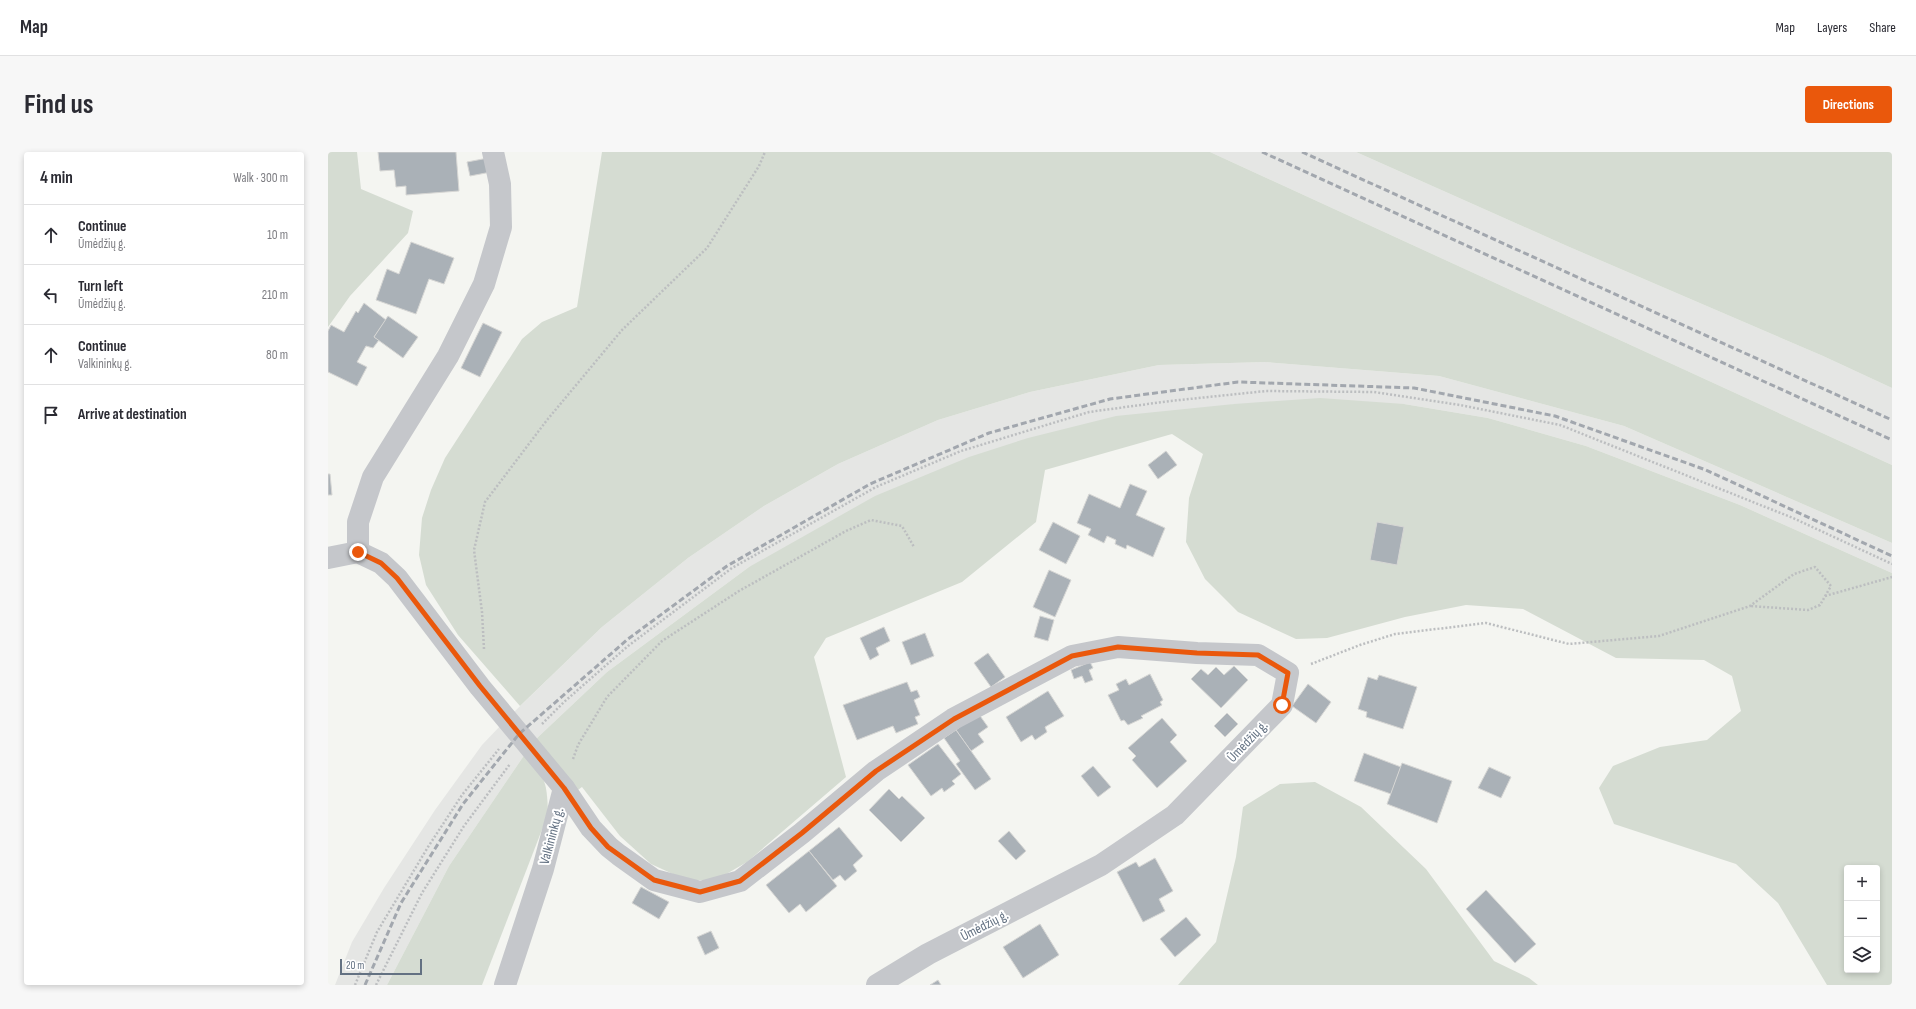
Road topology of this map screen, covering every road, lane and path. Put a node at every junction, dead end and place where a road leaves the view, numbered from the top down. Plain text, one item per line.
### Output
1 (493, 152) edge
2 (765, 152) edge
3 (914, 547) dead end
4 (358, 552) junction
5 (328, 558) edge
6 (1892, 564) edge
7 (1892, 577) edge
8 (1824, 596) junction
9 (1750, 606) junction
10 (1288, 673) junction
11 (480, 686) junction
12 (520, 736) junction
13 (564, 788) junction
14 (355, 985) edge
15 (376, 985) edge
16 (505, 985) edge
17 (877, 985) edge

1 - 4 street
2 - 11 path
3 - 13 path
4 - 5 street
4 - 11 street, Valkininkų g.
6 - 12 path
7 - 8 path
8 - 9 path
8 - 9 path
9 - 10 path
10 - 13 street
10 - 17 street, Ūmėdžių g.
11 - 12 street, Valkininkų g.
12 - 13 street, Valkininkų g.
12 - 14 path
12 - 15 path
13 - 16 street, Valkininkų g.

